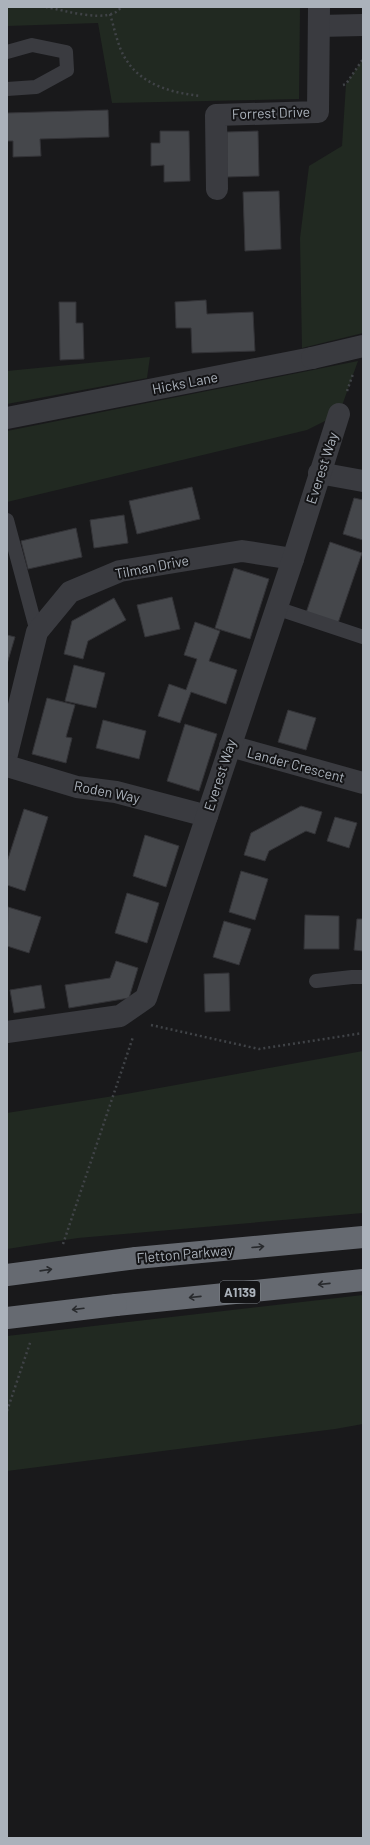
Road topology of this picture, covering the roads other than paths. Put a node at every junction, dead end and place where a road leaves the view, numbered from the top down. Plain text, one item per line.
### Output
1 (319, 16) edge
2 (363, 25) edge
3 (7, 52) edge
4 (7, 89) edge
5 (217, 189) dead end
6 (363, 346) edge
7 (339, 414) road end
8 (7, 418) edge
9 (319, 473) junction
10 (363, 481) edge
11 (7, 520) edge
12 (293, 559) junction
13 (276, 608) junction
14 (37, 632) junction
15 (363, 637) edge
16 (13, 702) edge
17 (230, 746) junction
18 (7, 754) edge
19 (7, 766) edge
20 (363, 783) edge
21 (207, 816) junction
22 (363, 977) edge
23 (316, 982) dead end
24 (7, 1032) edge
25 (363, 1237) edge
26 (7, 1275) edge
27 (363, 1280) edge
28 (7, 1318) edge

1 - 2 street
1 - 5 street, Forrest Drive
3 - 4 lane
6 - 8 street, Hicks Lane, bridge
7 - 9 street, Everest Way
9 - 10 street
9 - 12 street, Everest Way
11 - 14 lane
12 - 13 street, Everest Way
12 - 14 street, Tilman Drive
13 - 15 lane
13 - 17 street, Everest Way
14 - 16 street, Tilman Drive
16 - 18 street, Tilman Drive
17 - 20 street, Lander Crescent
17 - 21 street, Everest Way
19 - 21 street, Roden Way
21 - 24 street, Everest Way
22 - 23 lane
26 -> 25 highway, Fletton Parkway, bridge
27 -> 28 highway, A1139, bridge

